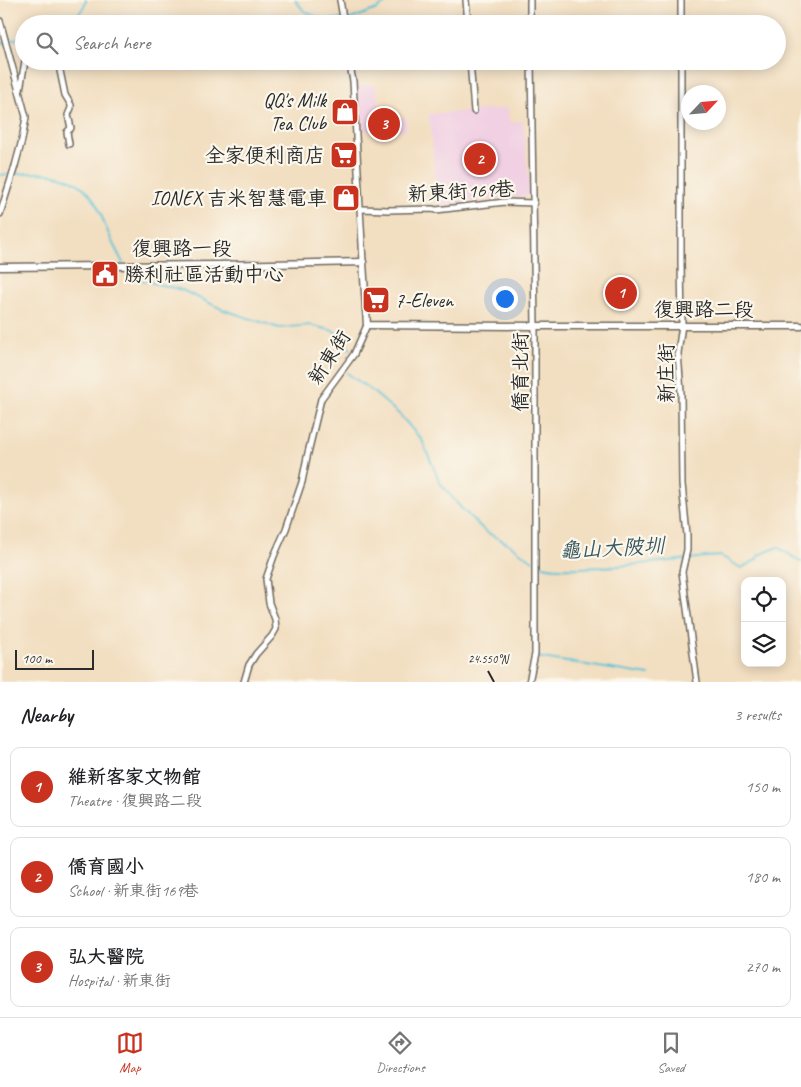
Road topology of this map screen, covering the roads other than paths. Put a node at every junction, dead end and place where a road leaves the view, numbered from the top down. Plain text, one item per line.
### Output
1 (340, 0) edge
2 (466, 0) edge
3 (530, 0) edge
4 (681, 0) edge
5 (343, 15) edge
6 (467, 15) edge
7 (530, 15) edge
8 (681, 15) edge
9 (0, 21) edge
10 (23, 70) edge
11 (60, 70) edge
12 (351, 70) edge
13 (471, 70) edge
14 (531, 70) edge
15 (681, 70) edge
16 (19, 93) junction
17 (474, 111) dead end
18 (70, 144) dead end
19 (534, 203) junction
20 (361, 209) junction
21 (0, 214) edge
22 (363, 262) junction
23 (0, 267) edge
24 (368, 325) junction
25 (682, 325) junction
26 (535, 326) junction
27 (801, 326) edge
28 (244, 682) edge
29 (529, 682) edge
30 (697, 682) edge

1 - 5 street
2 - 6 street
3 - 7 street
4 - 8 street
9 - 16 street
10 - 16 street
11 - 18 street
12 - 20 street, 新東街
13 - 17 street
14 - 19 street, 僑育北街
15 - 25 street, 新庄街
16 - 21 street
19 - 20 street, 新東街169巷
19 - 26 street, 僑育北街
20 - 22 street, 新東街
22 - 23 street, 復興路一段
22 - 24 street, 新東街
24 - 26 street, 復興路二段
24 - 28 street, 新東街
25 - 26 street, 復興路二段
25 - 27 street, 復興路二段
25 - 30 street, 新庄街
26 - 29 street, 僑育北街

